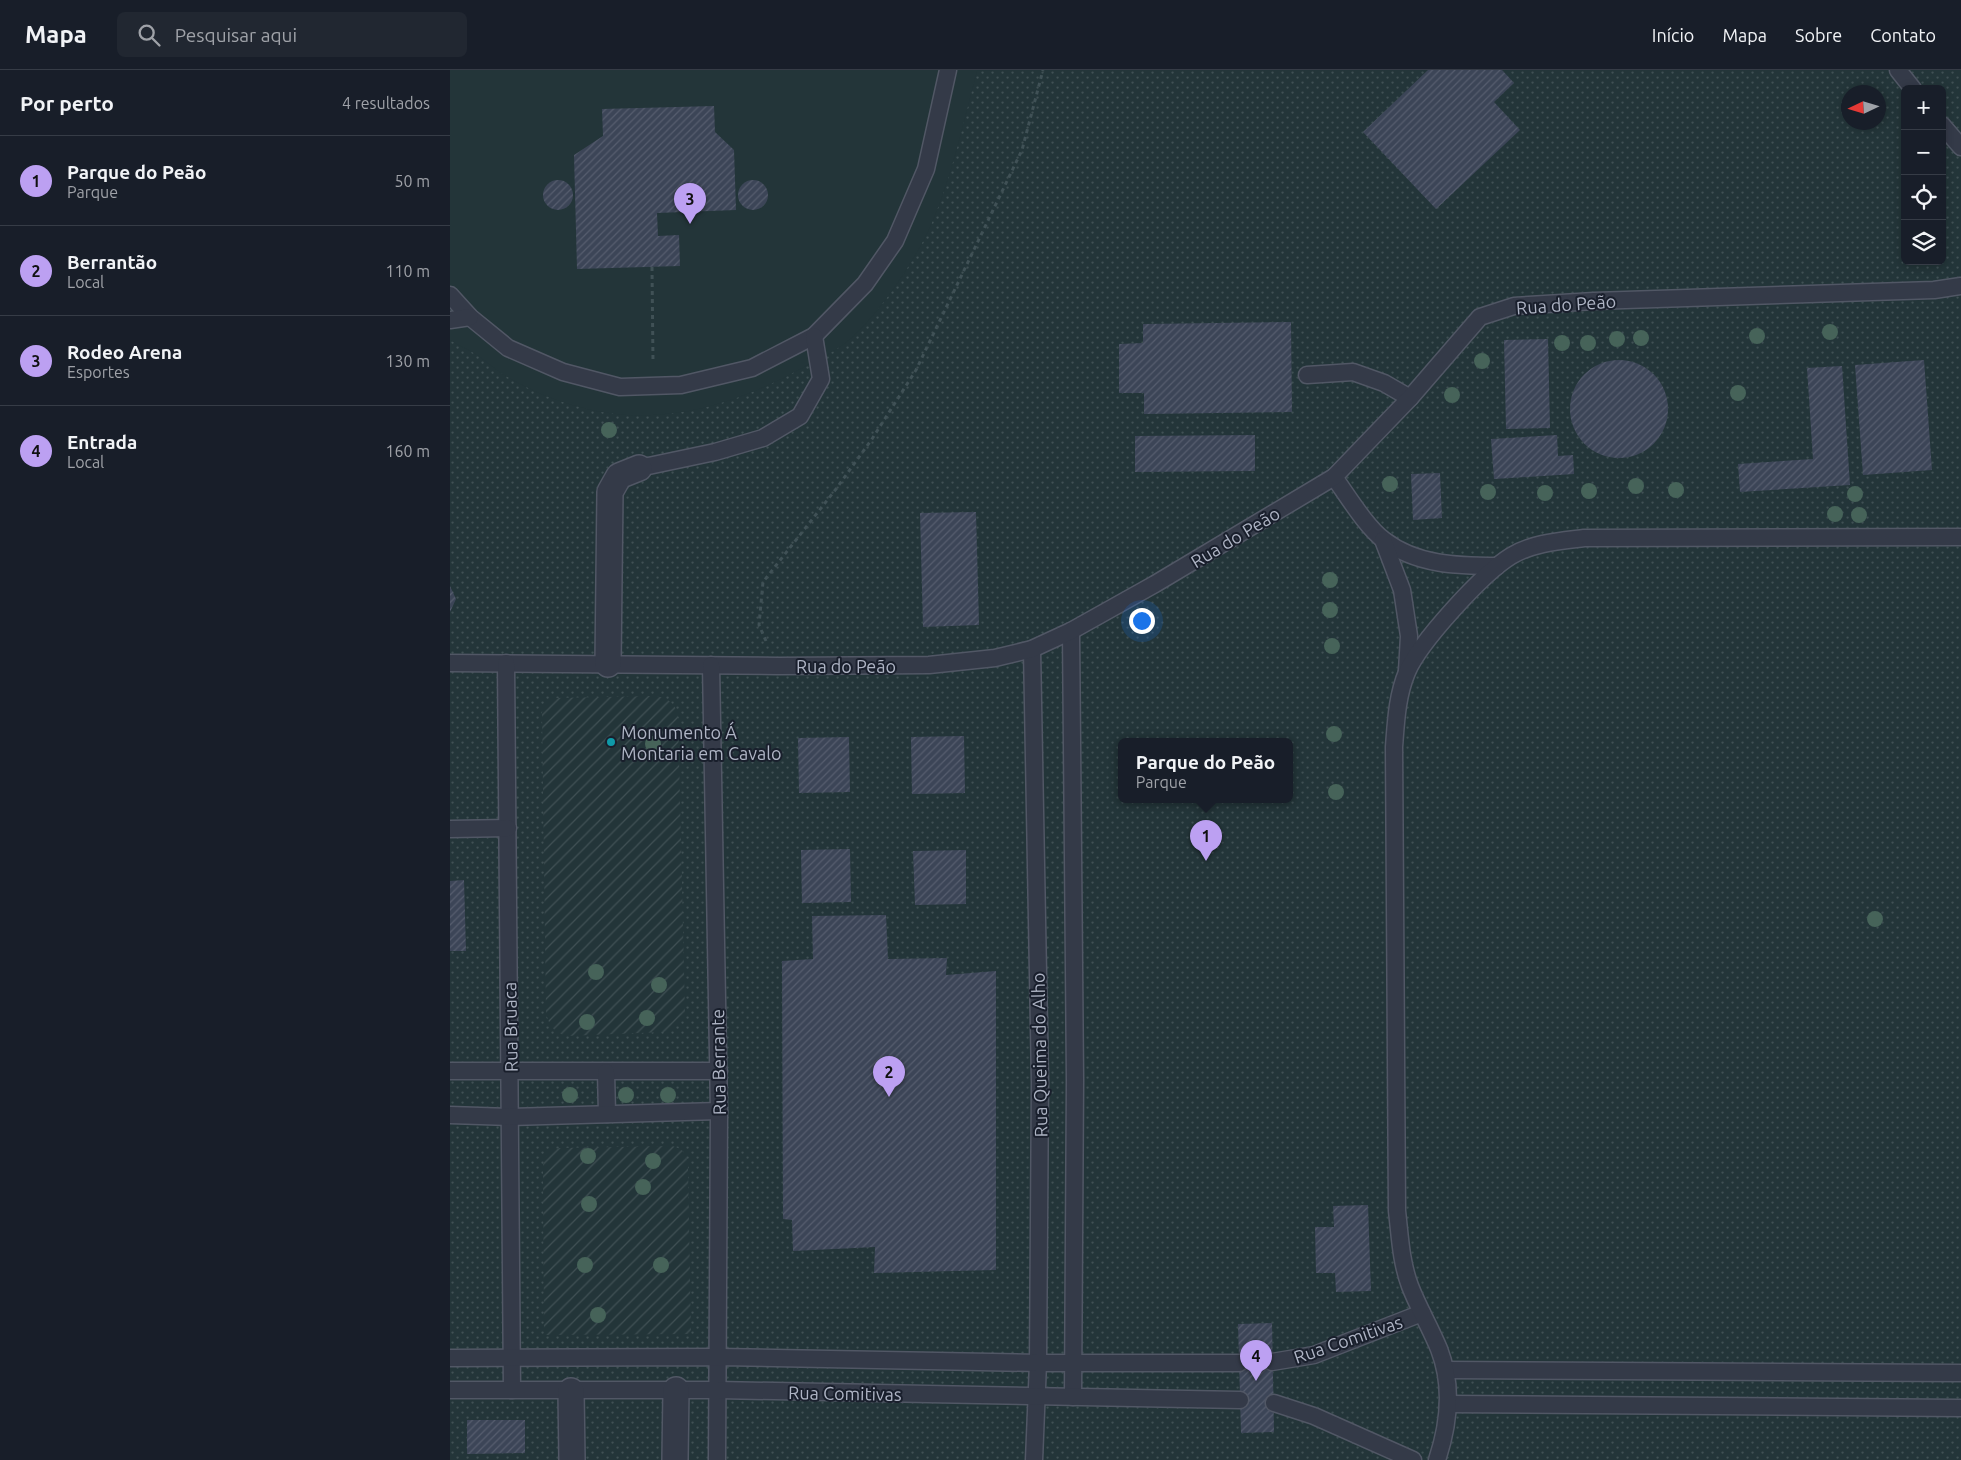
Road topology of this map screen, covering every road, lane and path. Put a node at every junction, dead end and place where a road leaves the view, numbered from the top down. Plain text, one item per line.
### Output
1 (948, 70) edge
2 (1043, 70) edge
3 (1898, 70) edge
4 (1910, 85) edge
5 (1946, 129) edge
6 (1961, 148) edge
7 (652, 267) dead end
8 (1961, 286) edge
9 (450, 295) edge
10 (470, 317) junction
11 (450, 320) edge
12 (814, 336) junction
13 (1307, 375) dead end
14 (652, 388) junction
15 (1410, 398) junction
16 (639, 468) joint
17 (1334, 478) junction
18 (1961, 537) edge
19 (1383, 540) junction
20 (1497, 566) junction
21 (1071, 631) junction
22 (1032, 649) junction
23 (450, 663) edge
24 (506, 663) junction
25 (608, 664) junction
26 (711, 665) junction
27 (778, 666) junction
28 (1408, 671) junction
29 (508, 828) junction
30 (450, 829) edge
31 (450, 1071) edge
32 (511, 1071) junction
33 (719, 1071) junction
34 (606, 1072) junction
35 (719, 1111) junction
36 (607, 1114) junction
37 (450, 1115) edge
38 (510, 1116) junction
39 (1422, 1313) junction
40 (719, 1357) junction
41 (450, 1358) edge
42 (512, 1358) junction
43 (1272, 1362) dead end
44 (1038, 1363) junction
45 (1074, 1363) junction
46 (1239, 1363) dead end
47 (1446, 1370) junction
48 (1961, 1372) edge
49 (450, 1390) edge
50 (512, 1390) junction
51 (572, 1390) junction
52 (676, 1390) junction
53 (718, 1390) junction
54 (1036, 1396) junction
55 (1073, 1397) junction
56 (1240, 1400) dead end
57 (1274, 1404) dead end
58 (1448, 1404) junction
59 (1961, 1408) edge
60 (572, 1460) edge
61 (675, 1460) edge
62 (717, 1460) edge
63 (1034, 1460) edge
64 (1413, 1460) edge
65 (1437, 1460) edge

1 - 12 lane
2 - 27 path
3 - 4 lane
5 - 6 lane
7 - 14 path
8 - 15 lane, Rua do Peão
9 - 10 lane
10 - 11 lane
10 - 14 lane
12 - 14 lane
12 - 16 lane
13 - 15 lane
15 - 17 lane, Rua do Peão
16 - 25 street
17 - 19 lane
17 - 21 lane, Rua do Peão
18 - 20 lane
19 - 20 lane
19 - 28 lane
20 - 28 lane
21 - 22 lane, Rua do Peão
21 - 45 lane, Rua Queima do Alho
22 - 27 lane, Rua do Peão
22 - 44 lane, Rua Queima do Alho
23 - 24 lane, Rua do Peão
24 - 25 lane, Rua do Peão
24 - 29 lane, Rua Bruaca
25 - 26 lane, Rua do Peão
26 - 27 lane, Rua do Peão
26 - 33 lane, Rua Berrante
28 - 39 lane
29 - 30 lane
29 - 32 lane, Rua Bruaca
31 - 32 lane
32 - 34 lane
32 - 38 lane, Rua Bruaca
33 - 34 lane
33 - 35 lane, Rua Berrante
34 - 36 lane
35 - 36 lane
35 - 40 lane, Rua Berrante
36 - 38 lane
37 - 38 lane
38 - 42 lane, Rua Bruaca
39 - 43 lane, Rua Comitivas
39 - 47 lane
40 - 42 lane, Rua Comitivas
40 - 44 lane, Rua Comitivas
40 - 53 lane, Rua Berrante
41 - 42 lane, Rua Comitivas
42 - 50 lane, Rua Bruaca
44 - 45 lane, Rua Comitivas
44 - 54 lane, Rua Queima do Alho
45 - 46 lane, Rua Comitivas
45 - 55 lane, Rua Queima do Alho
47 - 48 lane
47 - 58 lane
49 - 50 lane, Rua Comitivas
50 - 51 lane, Rua Comitivas
51 - 52 lane, Rua Comitivas
51 - 60 street
52 - 53 lane, Rua Comitivas
52 - 61 street
53 - 54 lane, Rua Comitivas
53 - 62 lane, Rua Berrante
54 - 55 lane, Rua Comitivas
54 - 63 lane, Rua Queima do Alho
55 - 56 lane, Rua Comitivas
57 - 64 lane
58 - 59 lane
58 - 65 lane

